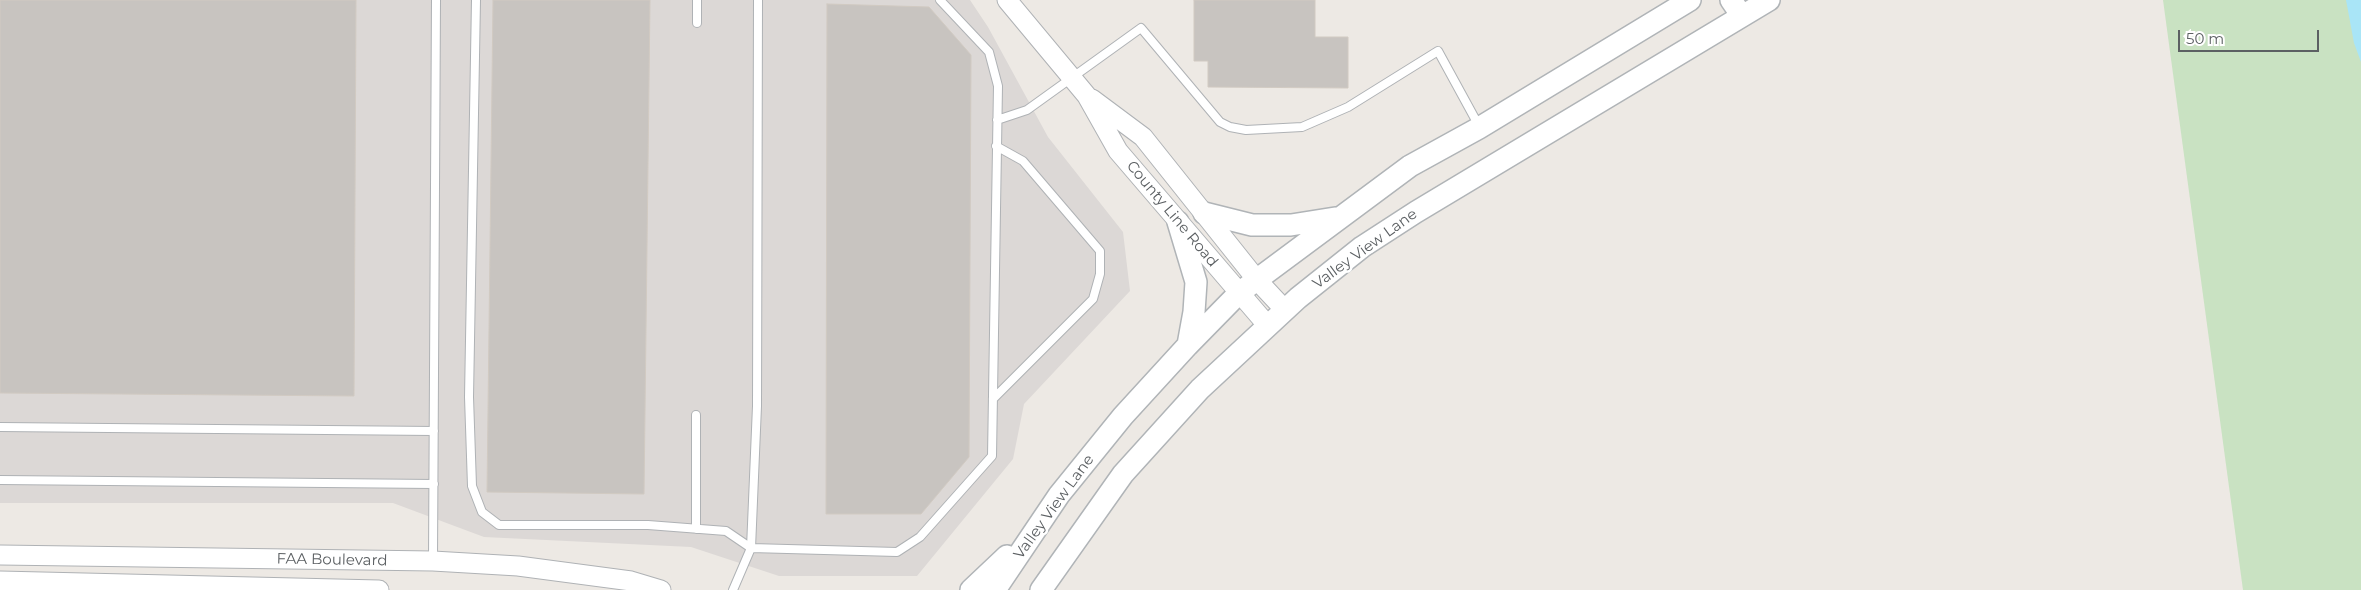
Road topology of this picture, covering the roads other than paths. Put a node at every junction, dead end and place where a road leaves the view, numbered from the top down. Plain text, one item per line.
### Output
1 (436, 0) edge
2 (476, 0) edge
3 (697, 0) edge
4 (758, 0) edge
5 (940, 0) edge
6 (1007, 0) edge
7 (1690, 0) edge
8 (1769, 0) edge
9 (1736, 8) edge
10 (697, 23) dead end
11 (1072, 78) junction
12 (1087, 96) junction
13 (997, 120) junction
14 (1480, 128) junction
15 (996, 146) junction
16 (1204, 212) junction
17 (1340, 217) junction
18 (1178, 222) junction
19 (1257, 280) junction
20 (1239, 293) junction
21 (1285, 310) junction
22 (1268, 326) junction
23 (1188, 345) junction
24 (993, 399) junction
25 (696, 415) dead end
26 (0, 427) edge
27 (434, 431) junction
28 (0, 480) edge
29 (434, 484) junction
30 (696, 529) junction
31 (1031, 534) junction
32 (751, 548) junction
33 (0, 555) edge
34 (214, 558) junction
35 (433, 561) junction
36 (0, 581) edge
37 (214, 588) edge
38 (306, 589) edge
39 (379, 590) edge
40 (661, 590) edge
41 (733, 590) edge
42 (970, 590) edge
43 (995, 590) edge
44 (1041, 590) edge

1 - 27 lane
2 - 30 lane
3 - 10 lane
4 - 32 lane
5 - 13 lane
6 - 11 street, County Line Road
7 - 14 main road, Valley View Lane
8 - 9 main road, Valley View Lane
9 - 21 main road, Valley View Lane
11 - 12 street, County Line Road
11 - 13 lane
11 - 14 lane
12 - 16 street, County Line Road
12 - 18 street, County Line Road
13 - 15 lane
14 - 17 main road, Valley View Lane
15 - 24 lane
15 - 24 lane
16 - 17 main road
16 - 19 street, County Line Road
17 - 19 main road, Valley View Lane
18 - 20 street, County Line Road
18 - 23 main road
19 - 20 main road, Valley View Lane
19 - 21 street, County Line Road
20 - 22 street, County Line Road
20 - 23 main road, Valley View Lane
21 - 22 main road, Valley View Lane
22 - 44 main road, Valley View Lane
23 - 31 main road, Valley View Lane
24 - 32 lane
25 - 30 lane
26 - 27 lane
27 - 29 lane
28 - 29 lane
29 - 35 lane
30 - 32 lane
31 - 42 main road
31 - 43 main road, Valley View Lane
32 - 41 lane
33 - 34 street, FAA Boulevard
34 - 35 street, FAA Boulevard
34 - 37 street
35 - 40 street, FAA Boulevard
36 - 37 street, FAA Boulevard
37 - 38 street, FAA Boulevard
38 - 39 street, FAA Boulevard

